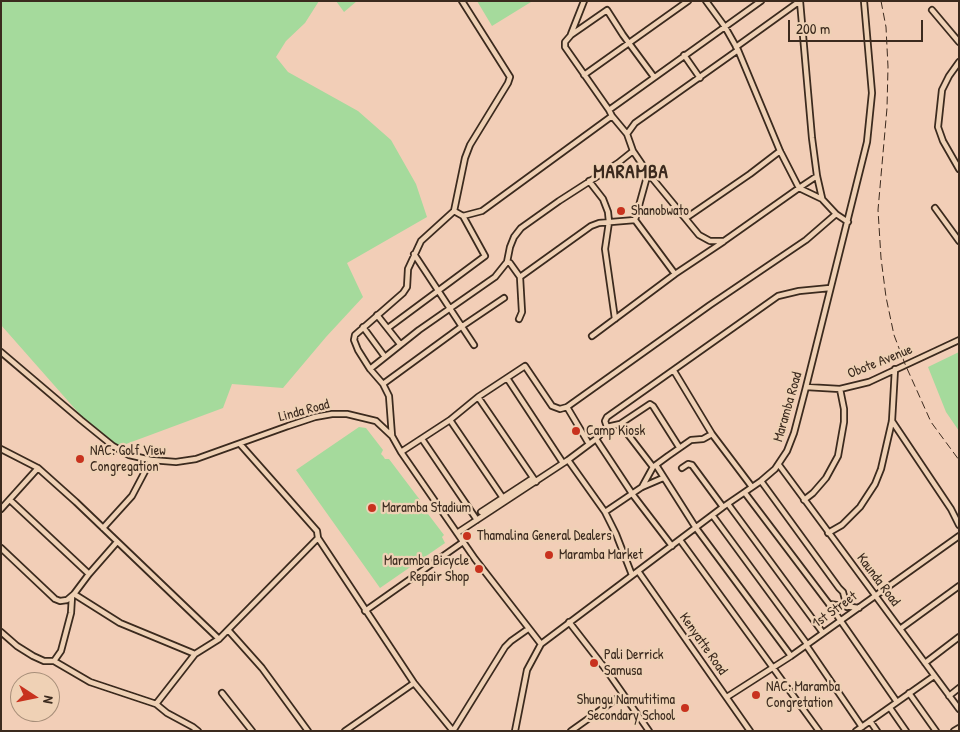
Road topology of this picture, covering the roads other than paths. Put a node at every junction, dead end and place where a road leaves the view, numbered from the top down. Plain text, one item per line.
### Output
1 (462, 1) edge
2 (584, 1) edge
3 (688, 1) edge
4 (706, 1) edge
5 (761, 1) edge
6 (800, 1) edge
7 (864, 1) edge
8 (932, 10) dead end
9 (725, 27) junction
10 (571, 35) junction
11 (629, 42) junction
12 (959, 42) edge
13 (737, 49) junction
14 (684, 55) junction
15 (959, 62) edge
16 (584, 75) junction
17 (654, 77) junction
18 (700, 78) junction
19 (608, 110) junction
20 (612, 116) junction
21 (628, 134) junction
22 (633, 151) junction
23 (780, 151) junction
24 (959, 168) edge
25 (648, 173) junction
26 (817, 176) junction
27 (589, 181) junction
28 (798, 188) junction
29 (822, 199) junction
30 (935, 208) dead end
31 (454, 211) junction
32 (836, 214) junction
33 (463, 216) junction
34 (686, 218) junction
35 (635, 220) junction
36 (609, 222) junction
37 (848, 222) junction
38 (724, 241) junction
39 (959, 241) edge
40 (414, 254) junction
41 (507, 262) junction
42 (675, 274) junction
43 (520, 277) junction
44 (830, 288) junction
45 (438, 292) junction
46 (504, 298) dead end
47 (450, 310) junction
48 (377, 315) junction
49 (519, 319) dead end
50 (614, 319) junction
51 (363, 327) junction
52 (461, 327) junction
53 (388, 328) junction
54 (592, 336) dead end
55 (959, 340) edge
56 (400, 344) junction
57 (474, 345) dead end
58 (1, 352) edge
59 (385, 357) junction
60 (370, 369) junction
61 (895, 369) junction
62 (674, 370) junction
63 (507, 378) junction
64 (383, 384) junction
65 (806, 388) junction
66 (840, 389) junction
67 (478, 398) junction
68 (567, 407) junction
69 (450, 420) junction
70 (892, 421) junction
71 (620, 424) junction
72 (608, 427) junction
73 (712, 434) junction
74 (392, 436) junction
75 (422, 439) junction
76 (596, 439) junction
77 (240, 444) junction
78 (589, 444) junction
79 (679, 447) junction
80 (1, 449) edge
81 (401, 452) junction
82 (151, 460) junction
83 (568, 460) junction
84 (563, 463) junction
85 (779, 465) junction
86 (655, 466) junction
87 (38, 468) junction
88 (682, 468) dead end
89 (664, 478) junction
90 (534, 480) junction
91 (761, 481) junction
92 (642, 487) junction
93 (752, 488) junction
94 (745, 492) junction
95 (633, 494) junction
96 (503, 498) junction
97 (10, 500) junction
98 (804, 500) junction
99 (726, 505) junction
100 (1, 509) edge
101 (482, 512) dead end
102 (605, 512) junction
103 (712, 516) junction
104 (477, 520) junction
105 (959, 525) edge
106 (103, 528) junction
107 (696, 528) junction
108 (457, 533) junction
109 (828, 534) junction
110 (959, 536) edge
111 (318, 538) junction
112 (680, 540) junction
113 (117, 542) junction
114 (463, 542) junction
115 (672, 546) junction
116 (1, 548) edge
117 (638, 570) junction
118 (88, 574) junction
119 (632, 575) junction
120 (959, 586) edge
121 (73, 595) junction
122 (875, 595) junction
123 (829, 604) junction
124 (847, 607) junction
125 (859, 608) junction
126 (365, 611) junction
127 (840, 621) junction
128 (569, 622) junction
129 (528, 628) junction
130 (900, 629) junction
131 (229, 631) junction
132 (1, 632) edge
133 (823, 633) junction
134 (959, 637) edge
135 (219, 639) junction
136 (541, 644) junction
137 (806, 645) junction
138 (195, 654) junction
139 (791, 656) junction
140 (54, 661) junction
141 (925, 663) junction
142 (773, 668) junction
143 (934, 676) junction
144 (414, 684) junction
145 (959, 688) edge
146 (222, 693) dead end
147 (909, 693) junction
148 (623, 694) junction
149 (949, 696) junction
150 (726, 697) junction
151 (897, 702) junction
152 (156, 704) junction
153 (890, 708) junction
154 (959, 709) edge
155 (870, 721) junction
156 (862, 727) junction
157 (959, 728) edge
158 (647, 729) edge
159 (198, 731) edge
160 (252, 731) edge
161 (308, 731) edge
162 (345, 731) edge
163 (453, 731) edge
164 (515, 731) edge
165 (571, 731) edge
166 (639, 731) edge
167 (750, 731) edge
168 (819, 731) edge
169 (856, 731) edge
170 (877, 731) edge
171 (906, 731) edge
172 (936, 731) edge
173 (954, 731) edge

1 - 31 street
2 - 10 street
3 - 11 street
4 - 9 street
5 - 9 street
6 - 13 street
6 - 26 street
7 - 37 street, Maramba Road
8 - 12 street
9 - 13 street
9 - 14 street
10 - 11 street
10 - 16 street
11 - 16 street
11 - 17 street
13 - 18 street
13 - 23 street
14 - 17 street
14 - 18 street
15 - 24 street
16 - 19 street
17 - 19 street
18 - 21 street
19 - 20 street
20 - 21 street
20 - 33 street
21 - 22 street
22 - 25 street
22 - 27 street
23 - 28 street
23 - 34 street
25 - 34 street
25 - 35 street
26 - 28 street
26 - 29 street
27 - 36 street
27 - 41 street
28 - 29 street
28 - 38 street
29 - 32 street
30 - 39 street
31 - 33 street
31 - 40 street
32 - 37 street
32 - 68 street
33 - 45 street
34 - 38 street
35 - 36 street
35 - 42 street
36 - 43 street
36 - 50 street
37 - 44 street, Maramba Road
38 - 42 street
40 - 45 street
40 - 48 street
41 - 43 street
41 - 47 street
42 - 50 street
43 - 49 street
44 - 62 street
44 - 65 street, Maramba Road
45 - 47 street
45 - 53 street
46 - 52 street
47 - 52 street
47 - 56 street
48 - 51 street
48 - 53 street
50 - 54 street
51 - 59 street
51 - 60 street
52 - 57 street
52 - 64 street
53 - 56 street
55 - 61 street, Obote Avenue
56 - 59 street
58 - 82 street, Linda Road
59 - 60 street
60 - 64 street
61 - 66 street, Obote Avenue
61 - 70 street
62 - 72 street
62 - 73 street
63 - 67 street
63 - 68 street
63 - 84 street
64 - 74 street
65 - 66 street, Obote Avenue
65 - 85 street, Maramba Road
66 - 98 street
67 - 69 street
67 - 90 street
68 - 78 street
69 - 75 street
69 - 96 street
70 - 105 street
70 - 109 street
71 - 72 street
71 - 79 street
71 - 86 street
72 - 76 street
73 - 79 street
73 - 93 street
74 - 77 street, Linda Road
74 - 81 street, Linda Road
75 - 81 street
75 - 104 street
76 - 78 street
76 - 95 street
77 - 82 street, Linda Road
77 - 111 street
78 - 83 street
79 - 86 street
80 - 87 street
81 - 108 street, Linda Road
82 - 106 street
83 - 84 street
83 - 102 street
84 - 90 street
85 - 91 street, Maramba Road
85 - 98 street, Kaunda Road
86 - 89 street
86 - 92 street
87 - 97 street
87 - 106 street
88 - 99 street
89 - 92 street
89 - 107 street
90 - 96 street
90 - 104 street
91 - 93 street, Maramba Road
91 - 124 street
92 - 95 street
93 - 94 street, Maramba Road
94 - 99 street, Maramba Road
94 - 123 street
95 - 102 street
95 - 115 street
96 - 101 street
97 - 100 street
97 - 118 street
98 - 109 street, Kaunda Road
99 - 103 street, Maramba Road
99 - 133 street
102 - 119 street
103 - 107 street, Maramba Road
103 - 137 street
104 - 108 street
106 - 113 street
107 - 112 street, Maramba Road
107 - 139 street
108 - 114 street, Linda Road
109 - 122 street, Kaunda Road
110 - 122 street, 1st Street
111 - 126 street
111 - 131 street
112 - 115 street, Maramba Road
112 - 142 street
113 - 118 street
113 - 135 street
114 - 126 street
114 - 129 street, Linda Road
115 - 117 street, Maramba Road
116 - 121 street
117 - 119 street, Maramba Road
117 - 150 street, Kenyatte Road
118 - 121 street
119 - 128 street, Maramba Road
120 - 130 street
121 - 138 street
121 - 140 street
122 - 125 street, 1st Street
122 - 130 street, Kaunda Road
123 - 124 street
123 - 127 street
124 - 125 street
125 - 127 street, 1st Street
126 - 144 street
127 - 133 street, 1st Street
127 - 151 street
128 - 136 street, Maramba Road
128 - 148 street
129 - 136 street, Linda Road
129 - 163 street
130 - 141 street, Kaunda Road
131 - 135 street
131 - 161 street
132 - 140 street
133 - 137 street, 1st Street
134 - 141 street
135 - 138 street
136 - 164 street, Maramba Road
137 - 139 street, 1st Street
137 - 156 street
138 - 152 street
139 - 142 street, 1st Street
140 - 152 street
141 - 143 street, Kaunda Road
142 - 150 street, 1st Street
142 - 168 street
143 - 147 street
143 - 149 street, Kaunda Road
144 - 162 street
144 - 163 street
145 - 149 street
146 - 160 street
147 - 151 street
147 - 172 street
148 - 158 street
148 - 165 street
149 - 154 street, Kaunda Road
150 - 167 street, Kenyatte Road
151 - 153 street
152 - 159 street
153 - 155 street
153 - 171 street
155 - 156 street
155 - 170 street
156 - 169 street
157 - 173 street
158 - 166 street

